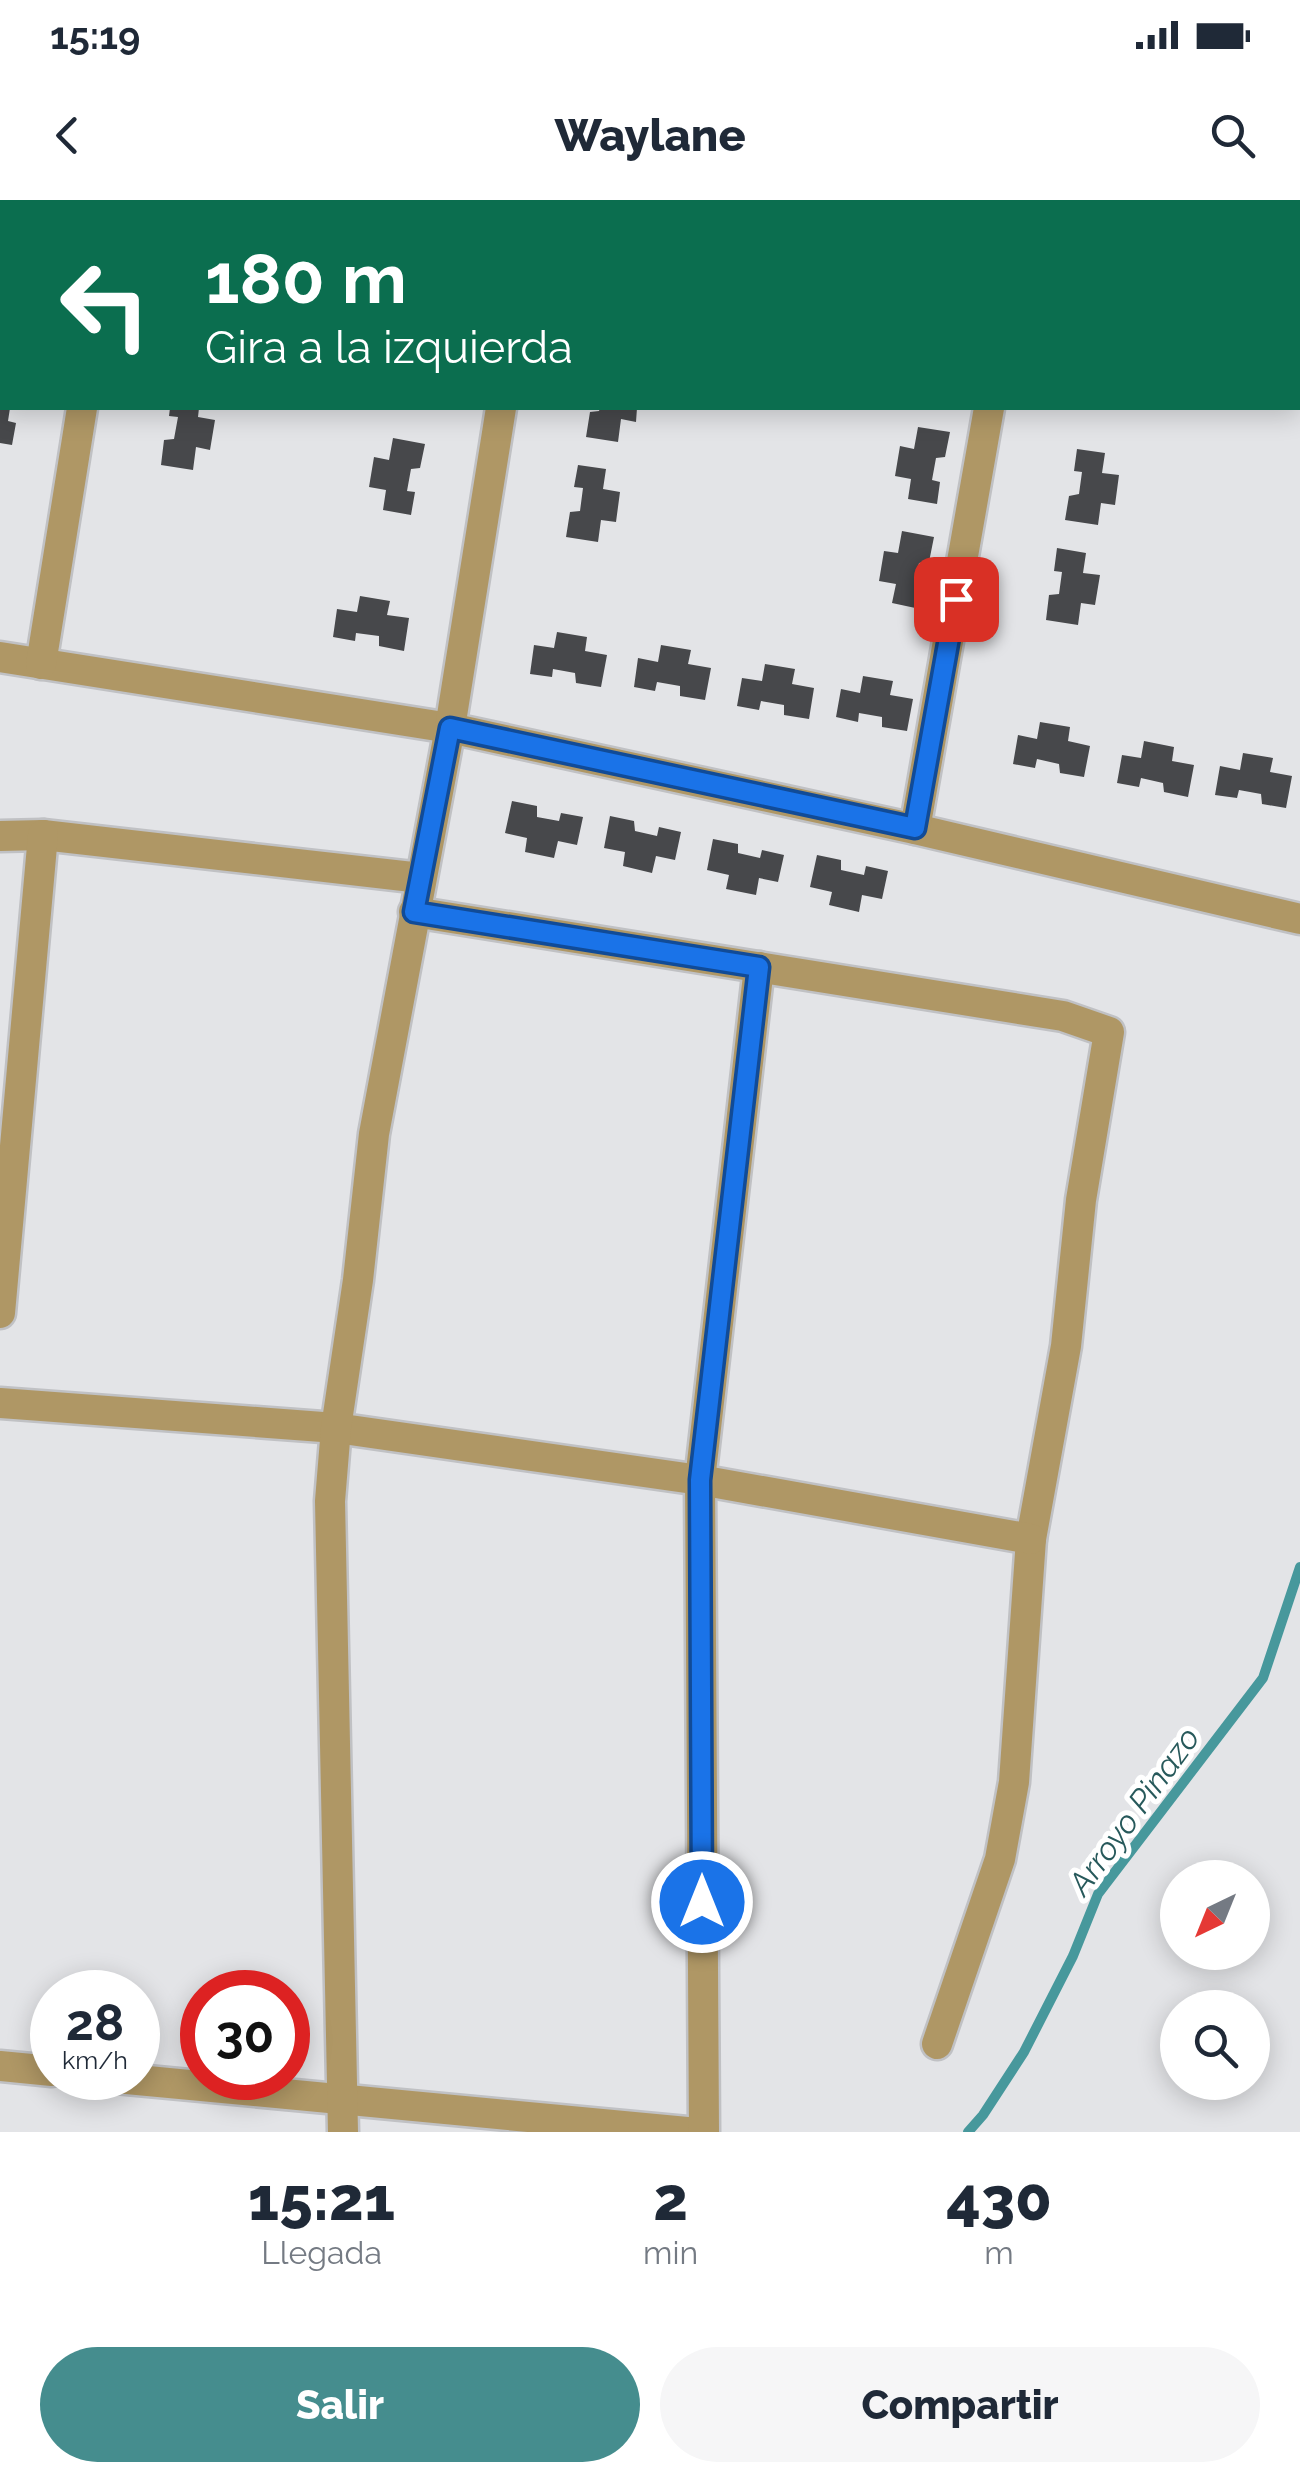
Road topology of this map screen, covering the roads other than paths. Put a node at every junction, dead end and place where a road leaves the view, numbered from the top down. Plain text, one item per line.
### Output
1 (82, 410) edge
2 (501, 410) edge
3 (989, 410) edge
4 (0, 657) edge
5 (41, 664) junction
6 (450, 728) junction
7 (915, 828) junction
8 (42, 835) junction
9 (0, 836) edge
10 (421, 878) junction
11 (414, 912) junction
12 (1300, 919) edge
13 (759, 967) junction
14 (0, 1313) edge
15 (0, 1404) edge
16 (336, 1428) junction
17 (700, 1480) junction
18 (1031, 1539) junction
19 (937, 2044) dead end
20 (0, 2066) edge
21 (30, 2069) edge
22 (160, 2082) edge
23 (343, 2099) junction
24 (343, 2132) edge
25 (687, 2132) edge
26 (704, 2132) edge

1 - 5 street
2 - 6 street
3 - 7 street
4 - 5 street
5 - 6 street
6 - 7 street
6 - 10 street
7 - 12 street
8 - 9 street
8 - 10 street
8 - 14 street
10 - 11 street
11 - 13 street
11 - 16 street
13 - 17 street
13 - 18 street
15 - 16 street
16 - 17 street
16 - 23 street
17 - 18 street
17 - 26 street
18 - 19 street
20 - 21 street
22 - 23 street
23 - 24 street
23 - 25 street

